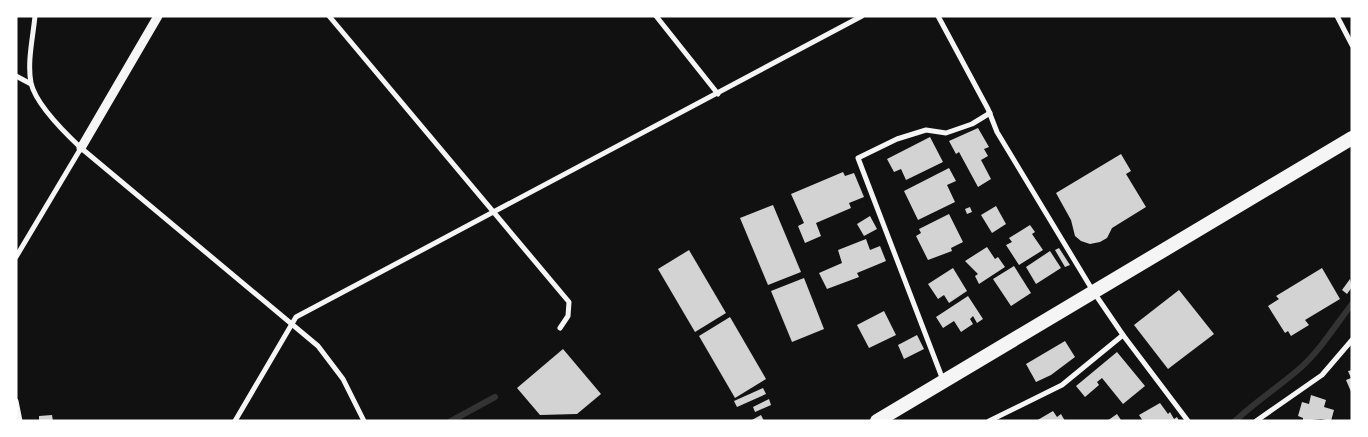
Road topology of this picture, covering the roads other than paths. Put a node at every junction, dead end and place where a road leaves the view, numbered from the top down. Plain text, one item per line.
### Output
1 (35, 16) edge
2 (158, 16) edge
3 (329, 16) edge
4 (656, 16) edge
5 (862, 16) edge
6 (938, 16) edge
7 (1337, 16) edge
8 (1352, 46) edge
9 (16, 76) edge
10 (31, 84) junction
11 (718, 94) junction
12 (990, 114) junction
13 (1352, 138) edge
14 (81, 148) junction
15 (494, 212) junction
16 (16, 257) edge
17 (1093, 291) junction
18 (292, 324) junction
19 (560, 328) dead end
20 (1123, 335) junction
21 (1352, 340) edge
22 (943, 380) junction
23 (16, 401) edge
24 (20, 421) edge
25 (235, 421) edge
26 (364, 421) edge
27 (877, 421) edge
28 (989, 421) edge
29 (1188, 421) edge
30 (1256, 421) edge

1 - 10 street
2 - 14 street
3 - 15 street
4 - 11 street
5 - 11 street
6 - 12 street
7 - 8 street
9 - 10 street
10 - 14 street
11 - 15 street
12 - 17 street
12 - 22 street
13 - 17 highway
14 - 16 street
14 - 18 street
15 - 18 street
15 - 19 street
17 - 20 street
17 - 22 highway
18 - 25 street
18 - 26 street
20 - 28 street
20 - 29 street
21 - 30 street
22 - 27 highway
23 - 24 street

